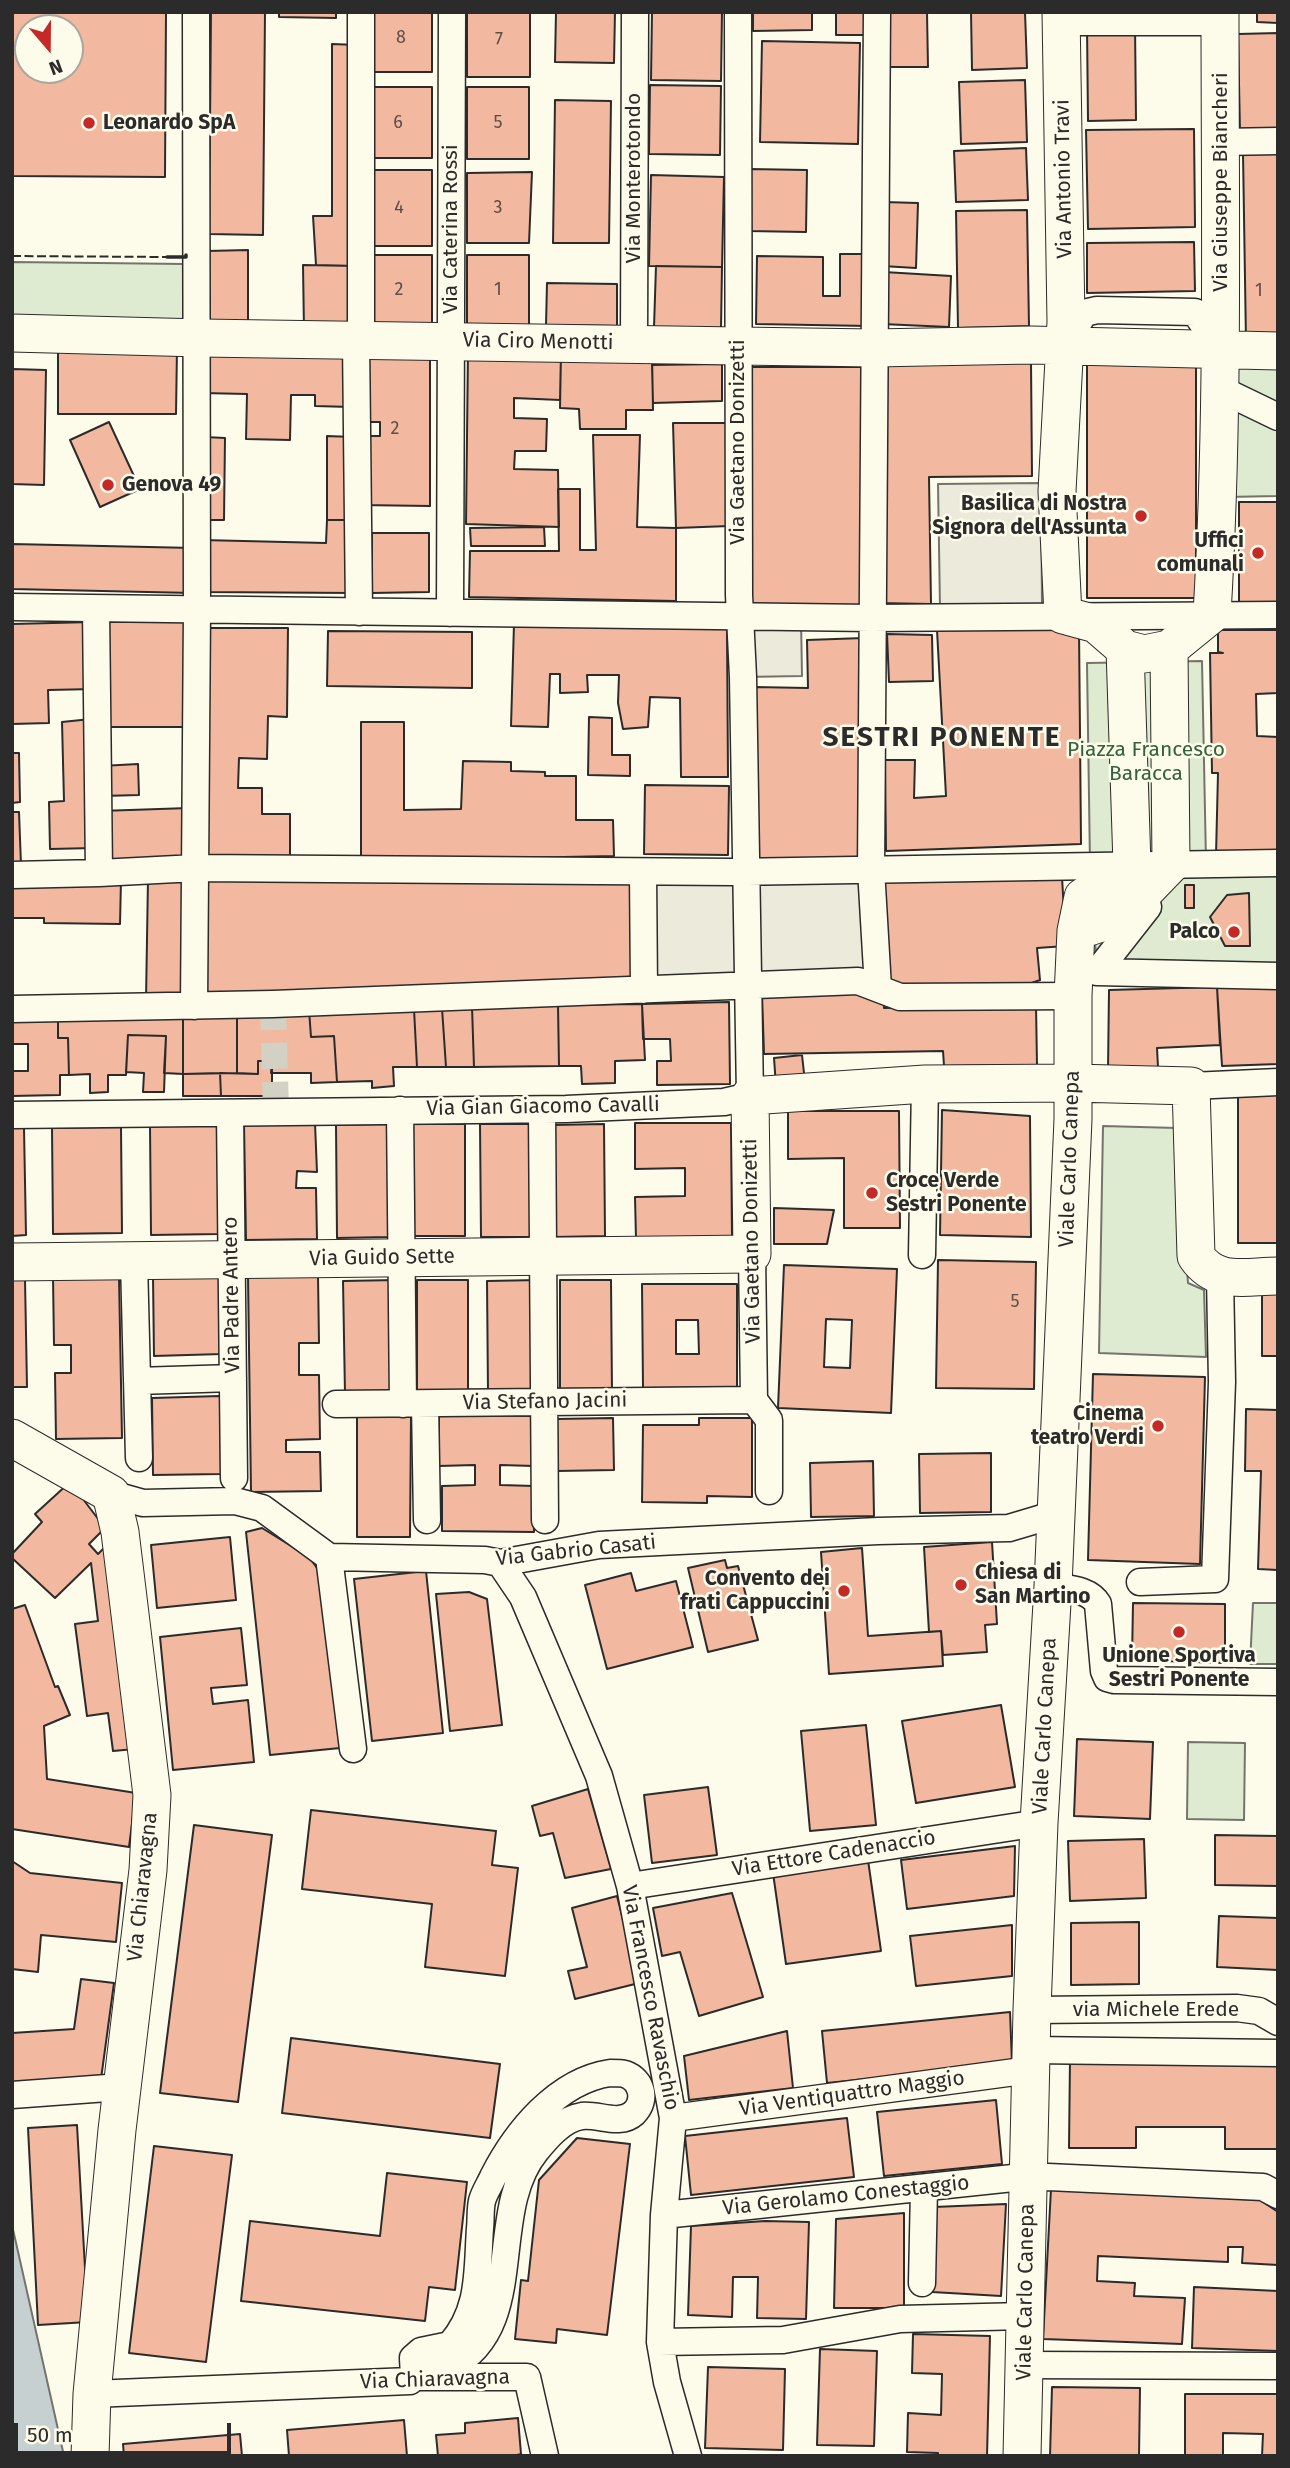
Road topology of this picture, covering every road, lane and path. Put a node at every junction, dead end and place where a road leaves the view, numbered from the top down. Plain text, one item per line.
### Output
1 (196, 12) edge
2 (362, 12) edge
3 (452, 12) edge
4 (635, 12) edge
5 (738, 12) edge
6 (877, 12) edge
7 (1061, 17) edge
8 (1220, 17) edge
9 (1278, 141) edge
10 (1221, 142) junction
11 (12, 332) edge
12 (196, 338) junction
13 (356, 340) junction
14 (451, 341) junction
15 (634, 344) junction
16 (737, 345) junction
17 (1065, 347) junction
18 (874, 348) junction
19 (1221, 351) junction
20 (1278, 351) edge
21 (1220, 389) junction
22 (1278, 417) edge
23 (12, 607) edge
24 (96, 609) junction
25 (197, 610) junction
26 (359, 612) junction
27 (450, 613) junction
28 (1212, 614) junction
29 (1063, 615) junction
30 (1278, 615) edge
31 (741, 617) junction
32 (872, 618) junction
33 (1125, 649) junction
34 (1169, 649) junction
35 (1278, 863) edge
36 (1158, 864) junction
37 (196, 868) junction
38 (872, 869) junction
39 (643, 872) junction
40 (745, 872) junction
41 (99, 873) junction
42 (12, 875) edge
43 (1278, 976) edge
44 (1085, 984) junction
45 (747, 986) junction
46 (644, 990) junction
47 (889, 992) junction
48 (194, 1006) junction
49 (12, 1009) edge
50 (1278, 1082) edge
51 (1073, 1083) junction
52 (925, 1084) junction
53 (1191, 1086) junction
54 (750, 1097) junction
55 (400, 1110) junction
56 (542, 1110) junction
57 (230, 1113) junction
58 (12, 1115) edge
59 (752, 1254) junction
60 (922, 1255) dead end
61 (543, 1256) junction
62 (401, 1258) junction
63 (232, 1260) junction
64 (134, 1261) junction
65 (12, 1262) edge
66 (1278, 1276) edge
67 (1220, 1277) junction
68 (233, 1378) junction
69 (137, 1381) junction
70 (754, 1400) junction
71 (544, 1402) junction
72 (336, 1404) dead end
73 (414, 1404) junction
74 (12, 1438) edge
75 (139, 1458) dead end
76 (234, 1478) dead end
77 (769, 1492) dead end
78 (111, 1494) junction
79 (1056, 1514) junction
80 (426, 1520) dead end
81 (545, 1520) dead end
82 (329, 1557) junction
83 (500, 1563) junction
84 (1140, 1582) dead end
85 (1053, 1586) junction
86 (1278, 1682) edge
87 (353, 1749) dead end
88 (1039, 1823) junction
89 (630, 1886) junction
90 (1032, 2010) junction
91 (1278, 2022) edge
92 (1278, 2053) edge
93 (1031, 2060) junction
94 (121, 2087) junction
95 (12, 2095) edge
96 (673, 2118) junction
97 (1028, 2178) junction
98 (924, 2188) junction
99 (1270, 2191) edge
100 (664, 2215) junction
101 (922, 2283) dead end
102 (1025, 2316) junction
103 (660, 2342) junction
104 (1024, 2365) junction
105 (1278, 2366) edge
106 (414, 2377) junction
107 (92, 2394) junction
108 (90, 2456) edge
109 (545, 2456) edge
110 (688, 2456) edge
111 (1022, 2456) edge

1 - 12 street
2 - 13 street
3 - 14 street, Via Caterina Rossi
4 - 15 street, Via Monterotondo
5 - 16 street, Via Gaetano Donizetti
6 - 18 street
7 - 8 street
7 - 17 street, Via Antonio Travi
8 - 10 street, Via Giuseppe Biancheri
9 - 10 street
10 - 19 street, Via Giuseppe Biancheri
11 - 12 street, Via Ciro Menotti
12 - 13 street, Via Ciro Menotti
12 - 25 street
13 - 14 street, Via Ciro Menotti
13 - 26 street
14 - 15 street, Via Ciro Menotti
14 - 27 street, Via Caterina Rossi
15 - 16 street, Via Ciro Menotti
16 - 18 street, Via Ciro Menotti
16 - 31 street, Via Gaetano Donizetti
17 - 18 street, Via Ciro Menotti
17 - 19 street, Via Ciro Menotti
17 - 29 street, Via Antonio Travi
18 - 32 street
19 - 20 street, Via Ciro Menotti
19 - 21 street, Via Giuseppe Biancheri
21 - 22 street
21 - 28 street, Via Giuseppe Biancheri
23 - 24 street
24 - 25 street
24 - 41 street
25 - 26 street
25 - 37 street
26 - 27 street
27 - 31 street
28 - 29 street
28 - 30 street
28 - 34 street
29 - 32 street
29 - 33 street
31 - 32 street
31 - 40 street, Via Gaetano Donizetti
32 - 38 street
33 - 34 street
33 - 36 street
34 - 36 street
35 - 36 street
36 - 38 street
36 - 44 street
36 - 44 street, Viale Carlo Canepa
37 - 39 street
37 - 41 street
37 - 48 street
38 - 40 street
38 - 47 street
39 - 40 street
39 - 46 street
40 - 45 street, Via Gaetano Donizetti
41 - 42 street
43 - 44 street
44 - 47 street
44 - 51 street, Viale Carlo Canepa
45 - 46 street
45 - 47 street
45 - 54 street, Via Gaetano Donizetti
46 - 48 street
48 - 49 street
50 - 53 street
51 - 52 street, Via Gian Giacomo Cavalli
51 - 53 street, Via Gian Giacomo Cavalli
51 - 79 street, Viale Carlo Canepa
52 - 54 street, Via Gian Giacomo Cavalli
52 - 60 street
53 - 67 street
54 - 56 street, Via Gian Giacomo Cavalli
54 - 59 street, Via Gaetano Donizetti
55 - 56 street, Via Gian Giacomo Cavalli
55 - 57 street, Via Gian Giacomo Cavalli
55 - 62 street
56 - 61 street
57 - 58 street, Via Gian Giacomo Cavalli
57 - 63 street, Via Padre Antero
59 - 61 street, Via Guido Sette
59 - 70 street, Via Gaetano Donizetti
61 - 62 street, Via Guido Sette
61 - 71 street
62 - 63 street, Via Guido Sette
62 - 73 street
63 - 64 street, Via Guido Sette
63 - 68 street, Via Padre Antero
64 - 65 street, Via Guido Sette
64 - 69 street
66 - 67 street
67 - 84 street
68 - 69 street
68 - 76 street, Via Padre Antero
69 - 75 street
70 - 71 street, Via Stefano Jacini
70 - 77 street, Via Gaetano Donizetti
71 - 73 street, Via Stefano Jacini
71 - 81 street
72 - 73 street, Via Stefano Jacini
73 - 80 street
74 - 78 street
78 - 82 street
78 - 94 street, Via Chiaravagna
79 - 83 street, Via Gabrio Casati
79 - 85 street, Viale Carlo Canepa
82 - 83 street, Via Gabrio Casati
82 - 87 street
83 - 89 street, Via Francesco Ravaschio
85 - 86 street
85 - 88 street, Viale Carlo Canepa
88 - 89 street, Via Ettore Cadenaccio
88 - 90 street, Viale Carlo Canepa
89 - 96 street, Via Francesco Ravaschio
90 - 91 street, via Michele Erede
90 - 93 street, Viale Carlo Canepa
92 - 93 street, Via Ventiquattro Maggio
93 - 96 street, Via Ventiquattro Maggio
93 - 97 street, Viale Carlo Canepa
94 - 95 street
94 - 107 street, Via Chiaravagna
96 - 100 street, Via Francesco Ravaschio
97 - 98 street, Via Gerolamo Conestaggio
97 - 99 street, Via Gerolamo Conestaggio
97 - 102 street, Viale Carlo Canepa
98 - 100 street, Via Gerolamo Conestaggio
98 - 101 street
100 - 103 street, Via Francesco Ravaschio
102 - 103 street
102 - 104 street, Viale Carlo Canepa
103 - 110 street, Via Francesco Ravaschio
104 - 105 street
104 - 111 street, Viale Carlo Canepa
106 - 106 street
106 - 107 street, Via Chiaravagna
106 - 109 street, Via Chiaravagna
107 - 108 street, Via Chiaravagna

